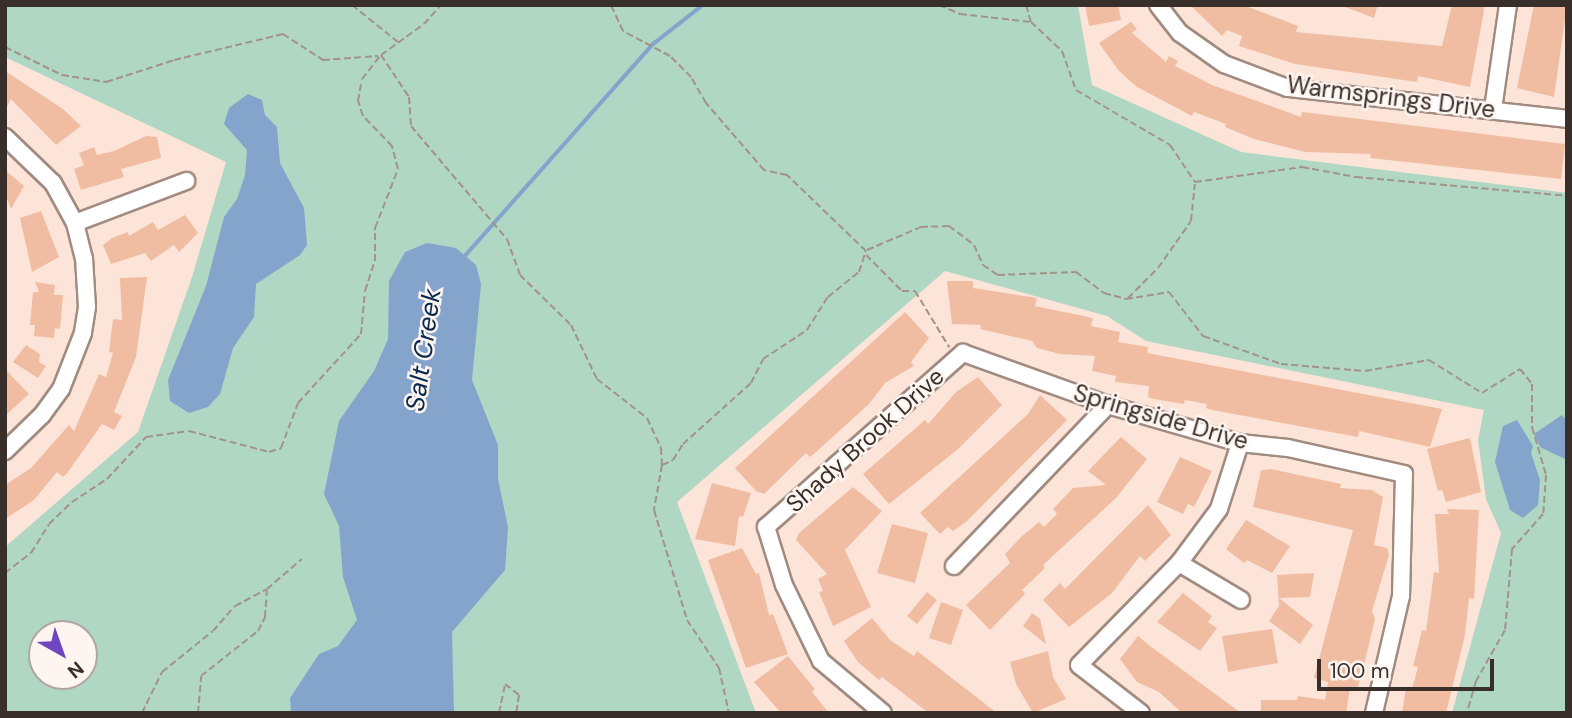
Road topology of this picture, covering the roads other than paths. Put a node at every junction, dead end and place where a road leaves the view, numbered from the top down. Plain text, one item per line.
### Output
1 (1158, 5) edge
2 (1508, 5) edge
3 (1493, 109) junction
4 (1567, 119) edge
5 (5, 137) edge
6 (186, 181) dead end
7 (75, 223) junction
8 (959, 356) joint
9 (1108, 405) junction
10 (1240, 443) junction
11 (5, 451) edge
12 (1179, 563) junction
13 (954, 566) dead end
14 (1241, 600) dead end
15 (883, 713) edge
16 (1142, 713) edge
17 (1374, 713) edge

1 - 3 street, Warmsprings Drive
2 - 3 street
3 - 4 street, Warmsprings Drive
5 - 7 street
6 - 7 street
7 - 11 street
8 - 9 street, Springside Drive
8 - 15 street, Shady Brook Drive
9 - 10 street, Springside Drive
9 - 13 street
10 - 12 street
10 - 17 street, Springside Drive
12 - 14 street
12 - 16 street

